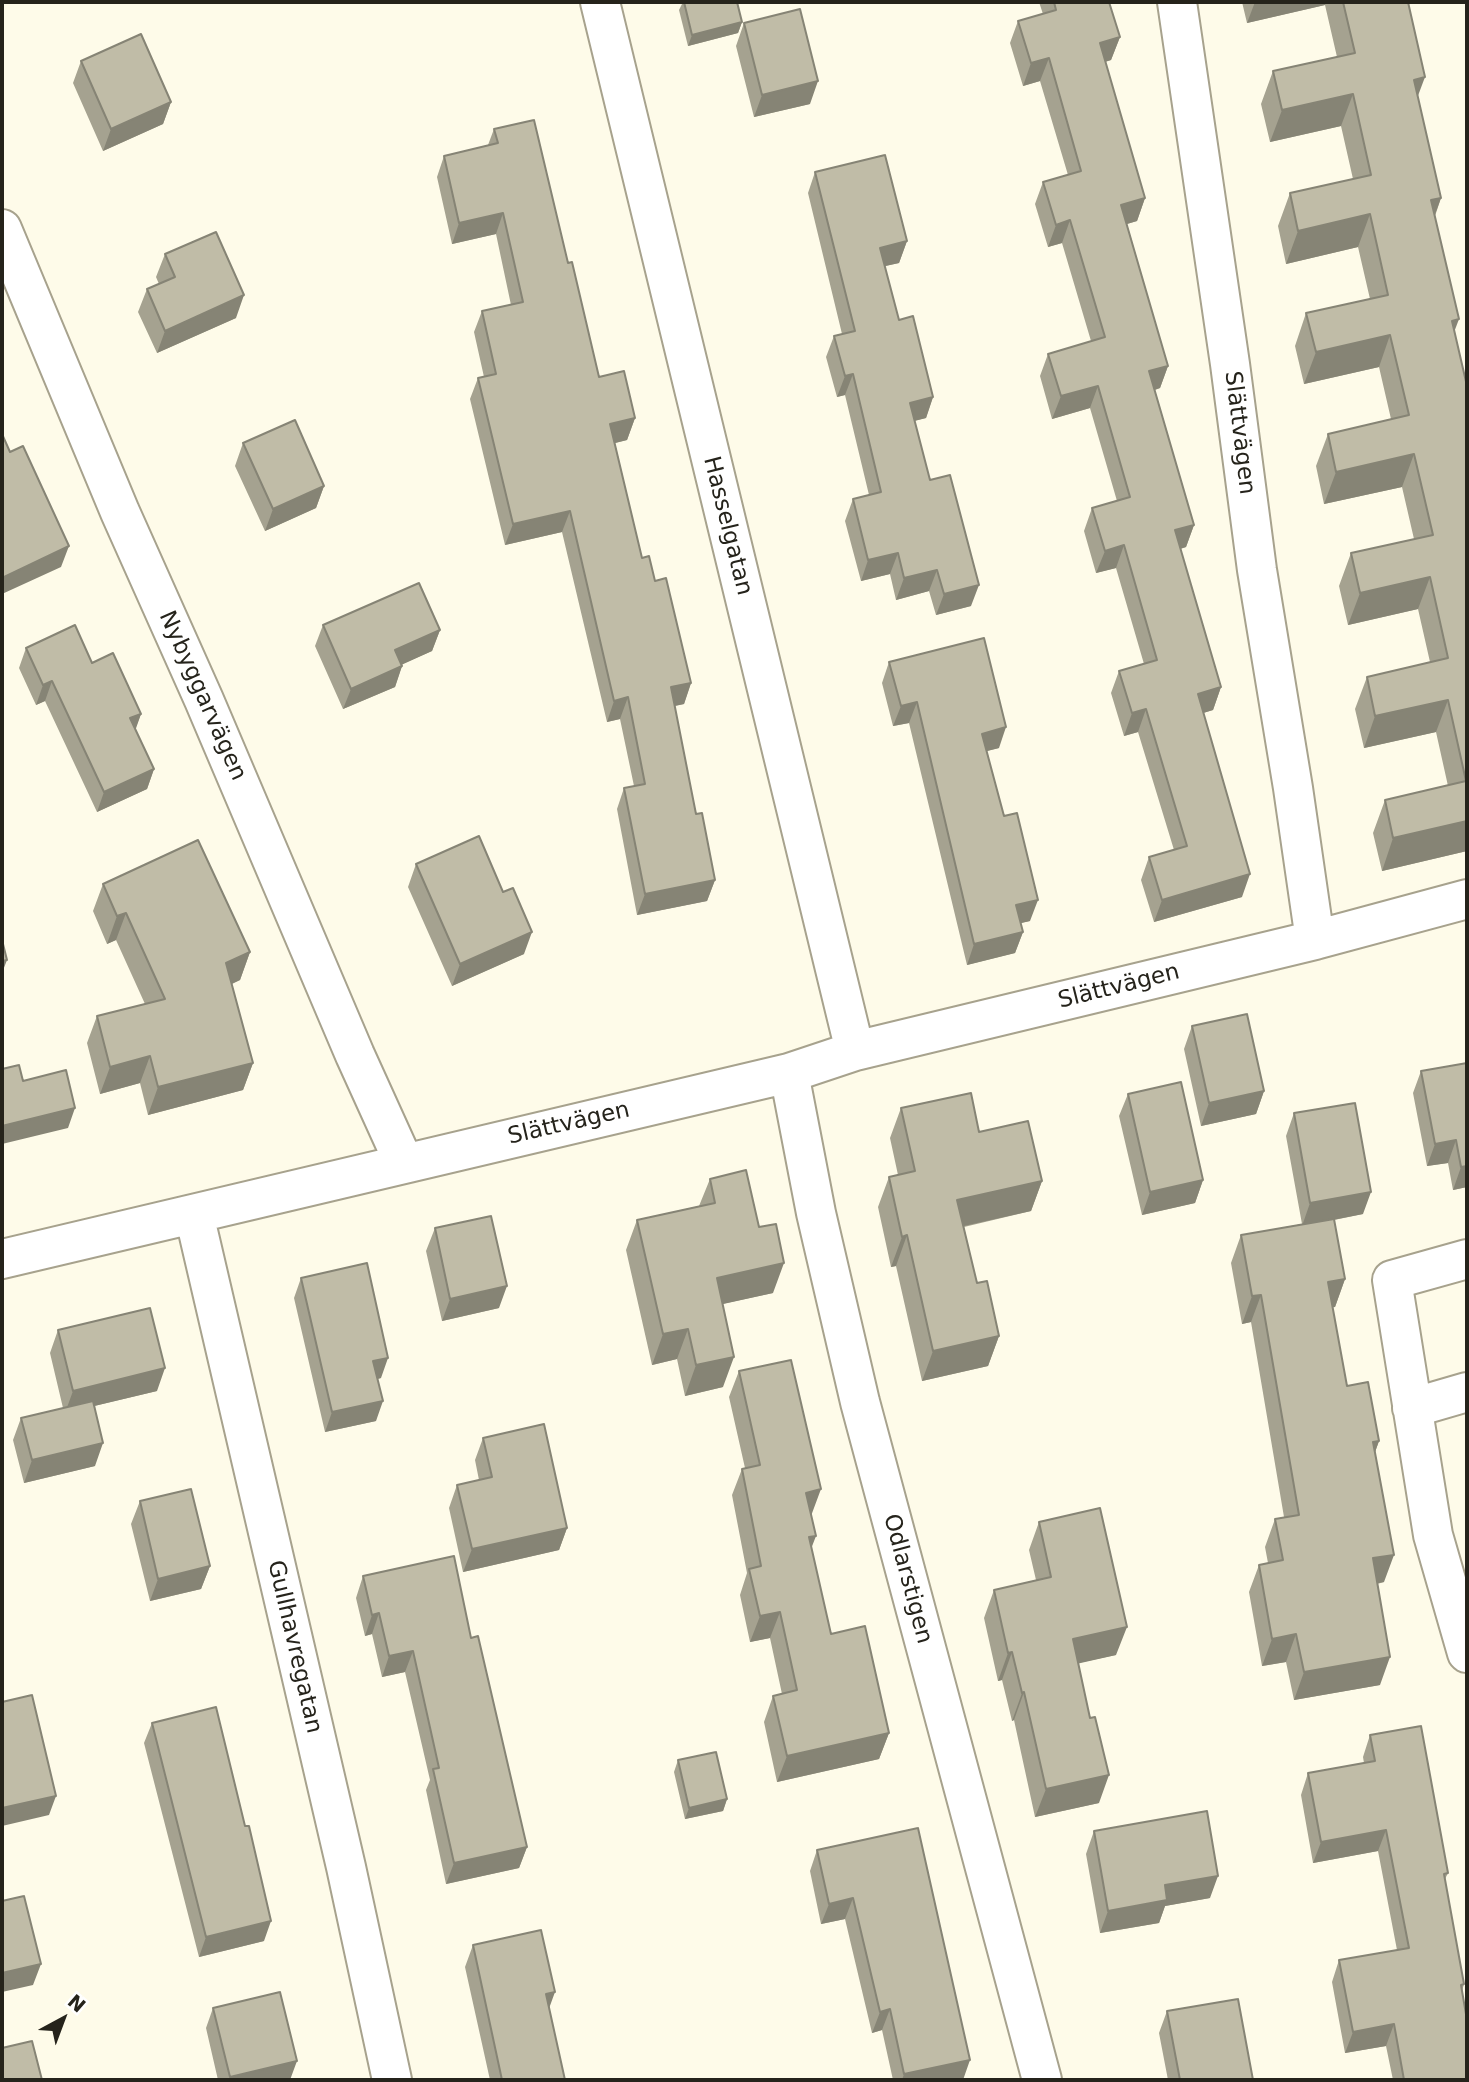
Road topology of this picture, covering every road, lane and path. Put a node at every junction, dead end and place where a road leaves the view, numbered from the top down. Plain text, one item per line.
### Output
1 (600, 2) edge
2 (1177, 2) edge
3 (2, 229) edge
4 (1467, 899) edge
5 (1315, 940) junction
6 (855, 1051) junction
7 (789, 1073) junction
8 (404, 1163) junction
9 (194, 1214) junction
10 (2, 1259) edge
11 (1467, 1259) edge
12 (1467, 1392) edge
13 (1412, 1408) junction
14 (1467, 1653) edge
15 (392, 2080) edge
16 (1042, 2080) edge

1 - 6 street, Hasselgatan
2 - 5 street, Slättvägen
3 - 8 street, Nybyggarvägen
4 - 5 street
5 - 6 street, Slättvägen
6 - 7 street, Slättvägen
7 - 8 street, Slättvägen
7 - 16 street, Odlarstigen
8 - 9 street, Slättvägen
9 - 10 street, Slättvägen
9 - 15 street, Gullhavregatan
11 - 13 street
12 - 13 street
13 - 14 street

